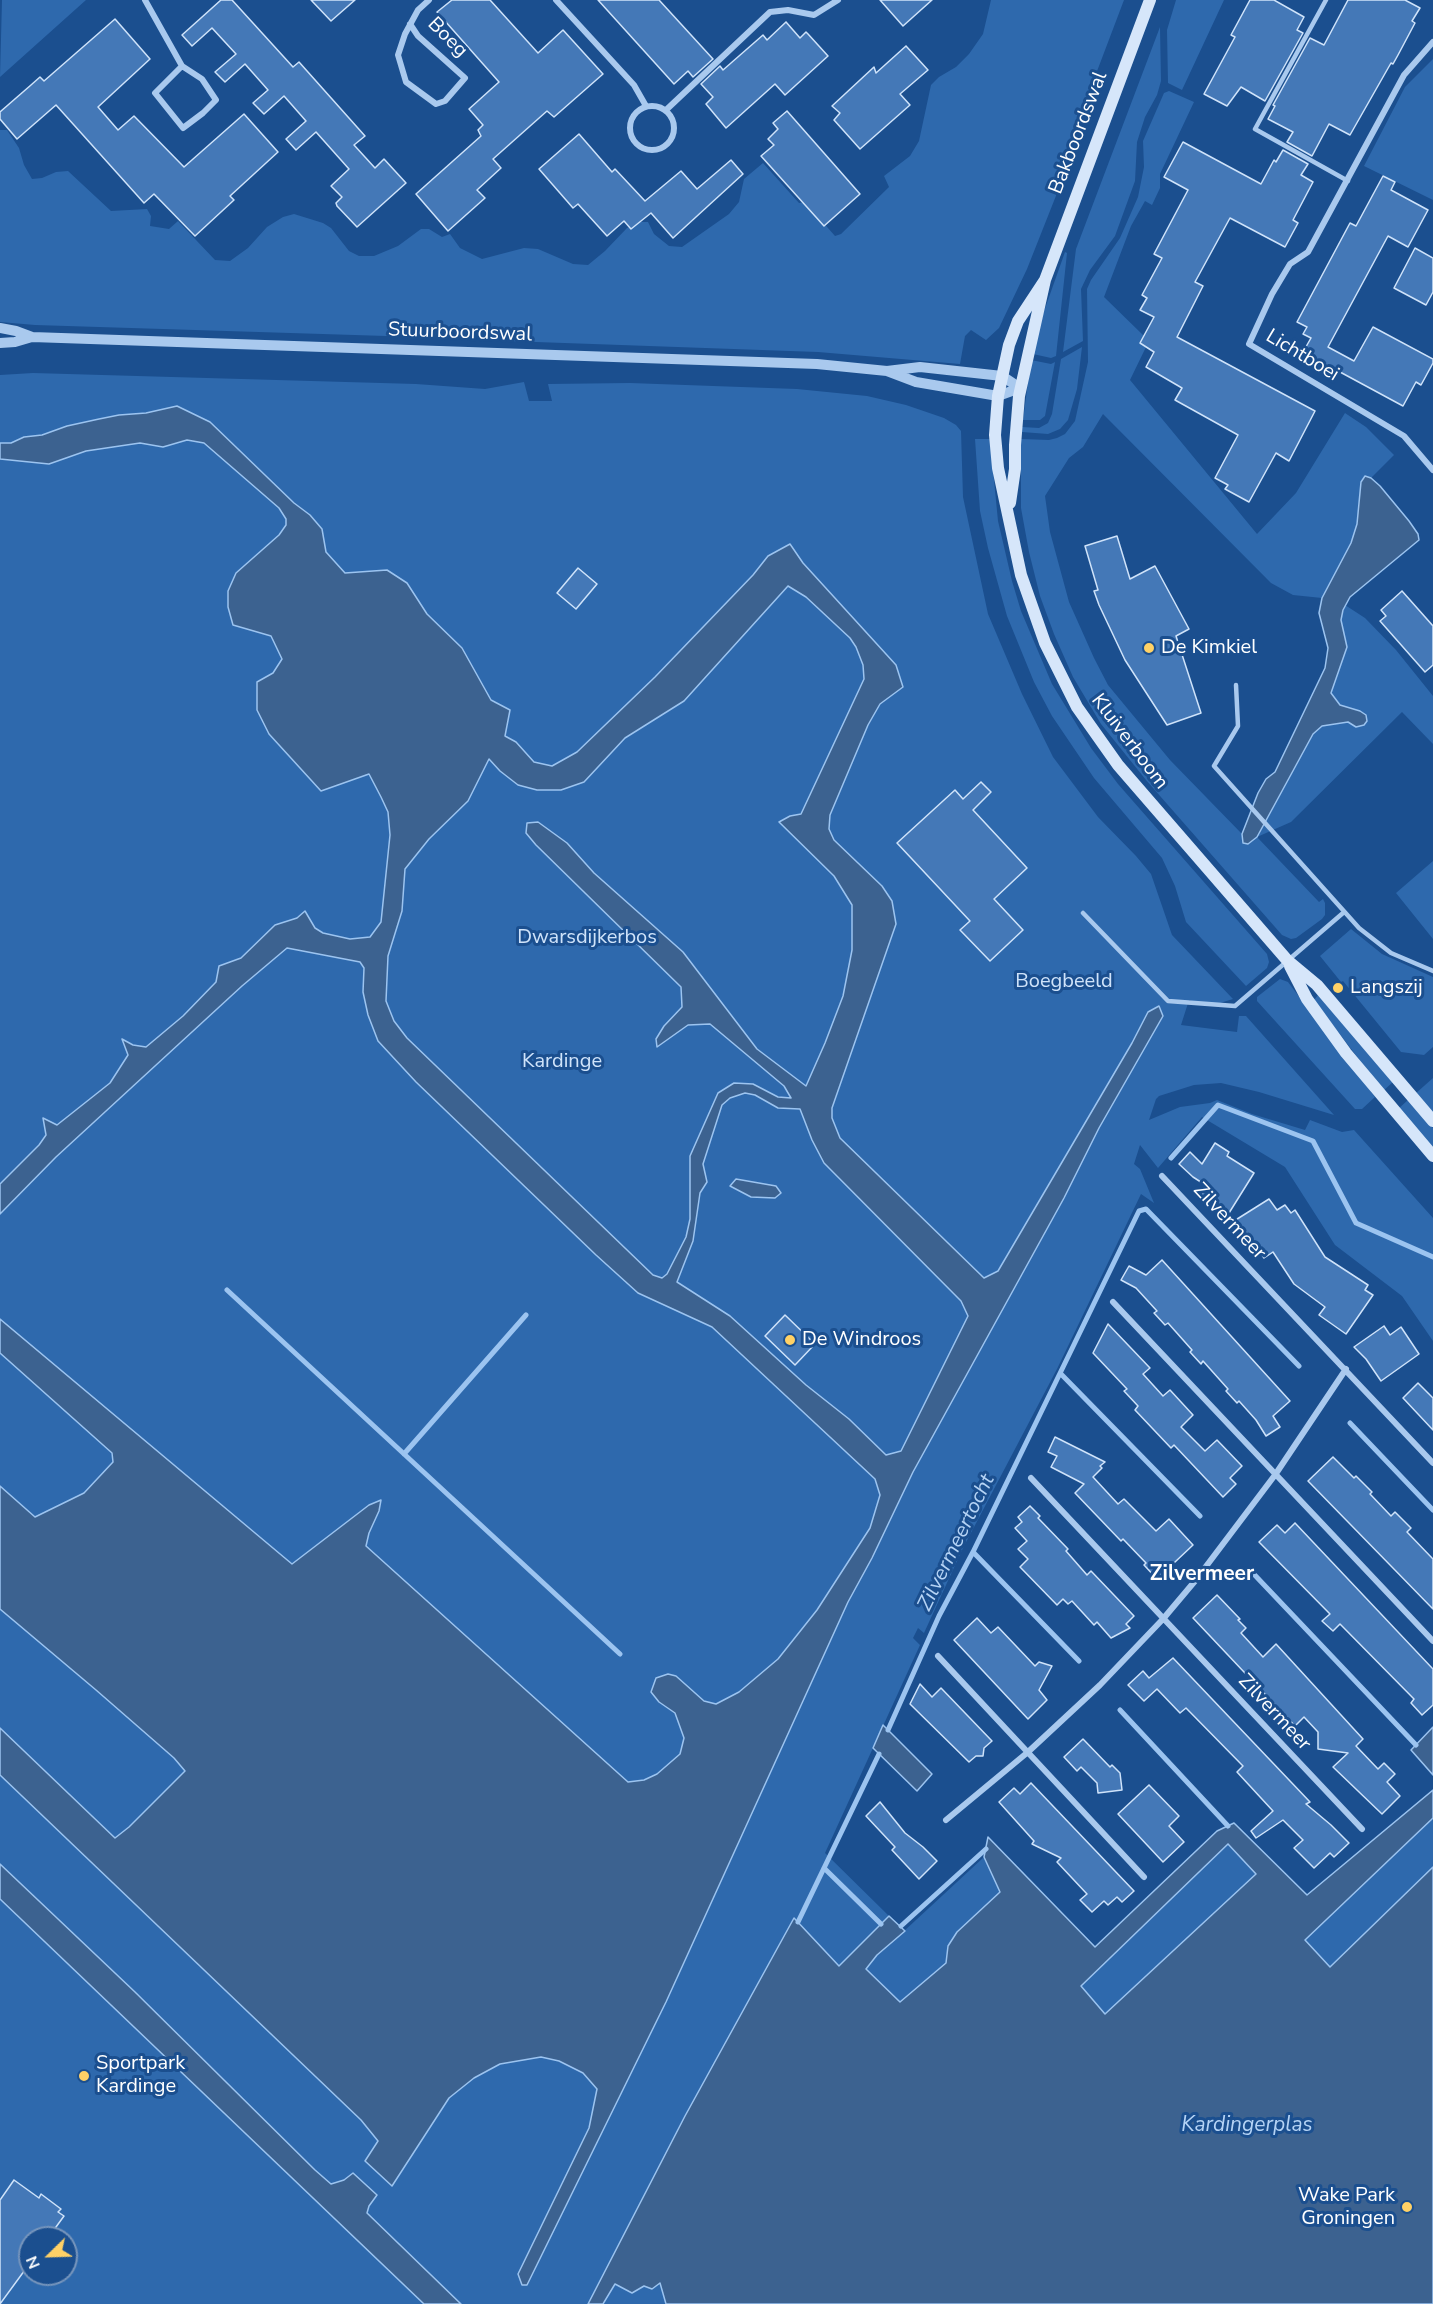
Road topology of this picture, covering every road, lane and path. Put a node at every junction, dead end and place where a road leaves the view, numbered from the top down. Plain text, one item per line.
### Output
1 (145, 0) edge
2 (429, 0) edge
3 (556, 0) edge
4 (838, 0) edge
5 (1150, 0) edge
6 (1326, 0) edge
7 (410, 24) junction
8 (1433, 42) edge
9 (182, 66) junction
10 (646, 106) junction
11 (666, 110) junction
12 (1348, 181) junction
13 (1045, 280) junction
14 (0, 328) edge
15 (32, 336) junction
16 (0, 343) edge
17 (887, 371) junction
18 (1002, 376) junction
19 (1020, 388) junction
20 (998, 396) junction
21 (1433, 470) edge
22 (1008, 510) junction
23 (1236, 685) dead end
24 (1343, 913) junction
25 (1083, 914) dead end
26 (1287, 960) junction
27 (1433, 971) edge
28 (1433, 1121) edge
29 (1433, 1156) edge
30 (1162, 1176) dead end
31 (1113, 1302) dead end
32 (1346, 1369) junction
33 (1433, 1463) edge
34 (1275, 1475) junction
35 (1031, 1478) dead end
36 (1163, 1619) junction
37 (1433, 1641) edge
38 (938, 1656) dead end
39 (1028, 1752) junction
40 (946, 1820) dead end
41 (1362, 1829) dead end
42 (1144, 1877) dead end

1 - 9 street
2 - 7 street, Boeg
3 - 10 street
4 - 11 street
5 - 13 main road, Bakboordswal
6 - 12 lane
7 - 7 street, Boeg
8 - 12 street, Lichtboei
9 - 9 street
10 - 11 street
10 - 11 street
12 - 21 street, Lichtboei
13 - 18 main road, Bakboordswal
13 - 19 main road, Bakboordswal
14 - 15 street, Stuurboordswal
15 - 16 street, Stuurboordswal
15 - 17 street, Stuurboordswal
17 - 18 street, Stuurboordswal
17 - 20 street, Stuurboordswal
18 - 19 street, Stuurboordswal
18 - 20 main road, Bakboordswal
19 - 20 street, Stuurboordswal
19 - 22 main road, Kluiverboom
20 - 22 main road, Kluiverboom
22 - 26 main road, Kluiverboom
23 - 24 lane
24 - 26 lane
24 - 27 lane
25 - 26 lane
26 - 28 main road, Kluiverboom
26 - 29 main road, Kluiverboom
30 - 32 street, Zilvermeer
31 - 34 street
32 - 33 street, Zilvermeer
32 - 34 street
34 - 36 street
34 - 37 street
35 - 36 street, Zilvermeer
36 - 39 street
36 - 41 street, Zilvermeer
38 - 39 street
39 - 40 street
39 - 42 street

